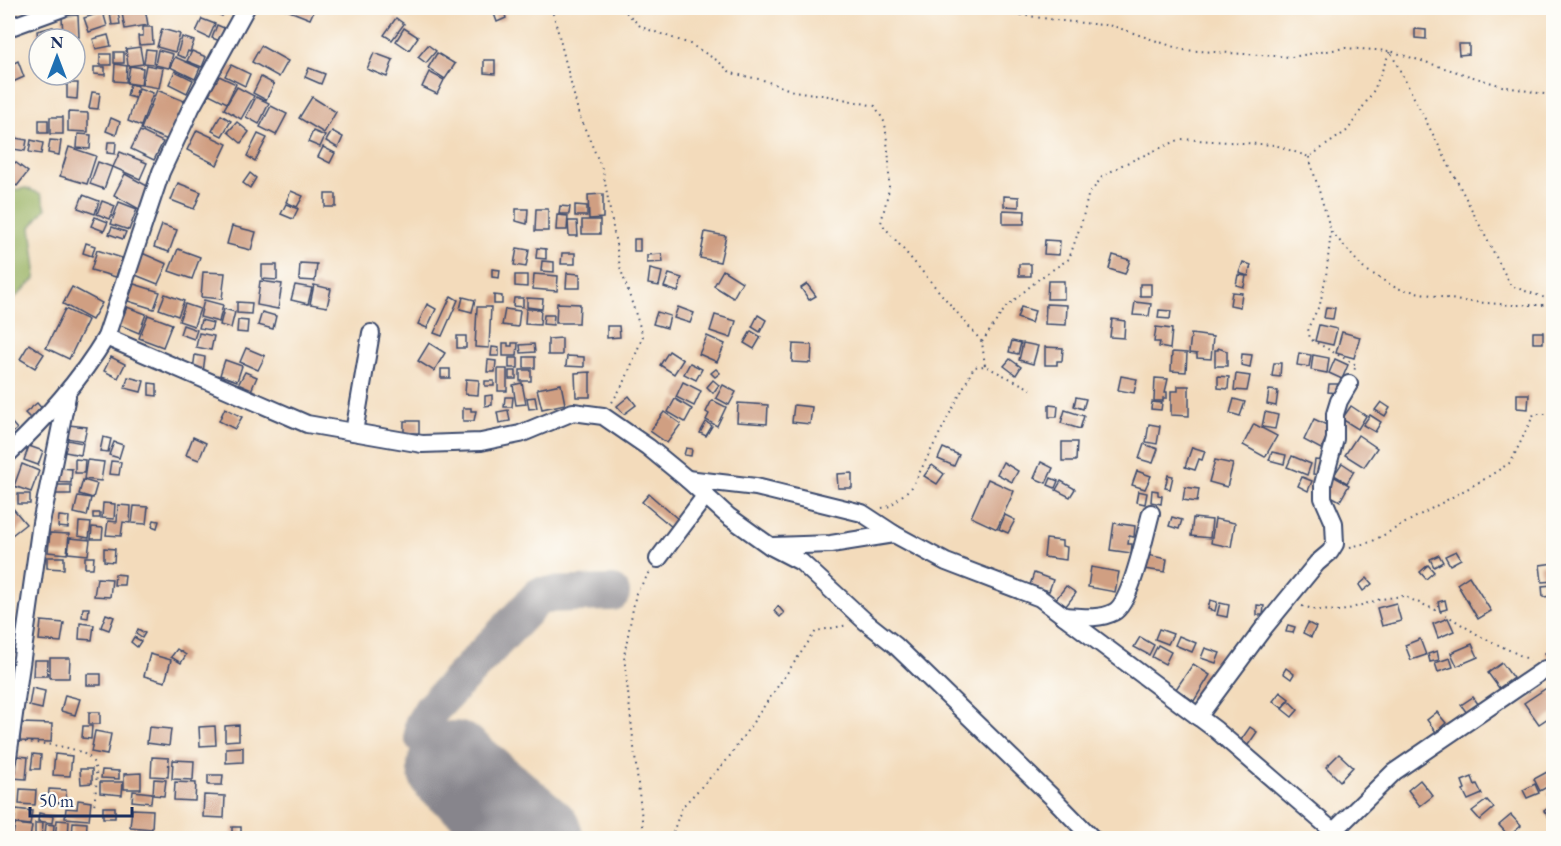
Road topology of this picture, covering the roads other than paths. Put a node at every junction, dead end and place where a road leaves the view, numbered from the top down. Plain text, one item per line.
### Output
1 (63, 8) edge
2 (246, 8) edge
3 (8, 28) edge
4 (371, 333) dead end
5 (106, 337) junction
6 (1349, 384) road end
7 (67, 395) junction
8 (354, 432) junction
9 (8, 454) edge
10 (687, 479) junction
11 (706, 495) junction
12 (1151, 513) dead end
13 (894, 534) junction
14 (770, 546) junction
15 (658, 559) road end
16 (1064, 616) junction
17 (1545, 669) road end
18 (1198, 717) junction
19 (9, 749) edge
20 (1337, 835) edge
21 (1092, 838) edge

1 - 3 street
2 - 5 street
4 - 8 street
5 - 7 street
5 - 8 street
6 - 18 street
7 - 9 street
7 - 19 street
8 - 10 street
10 - 11 street
10 - 13 street
11 - 14 street
11 - 15 street
12 - 16 street
13 - 14 street
13 - 16 street
14 - 21 street
16 - 18 street
17 - 20 street
18 - 20 street

